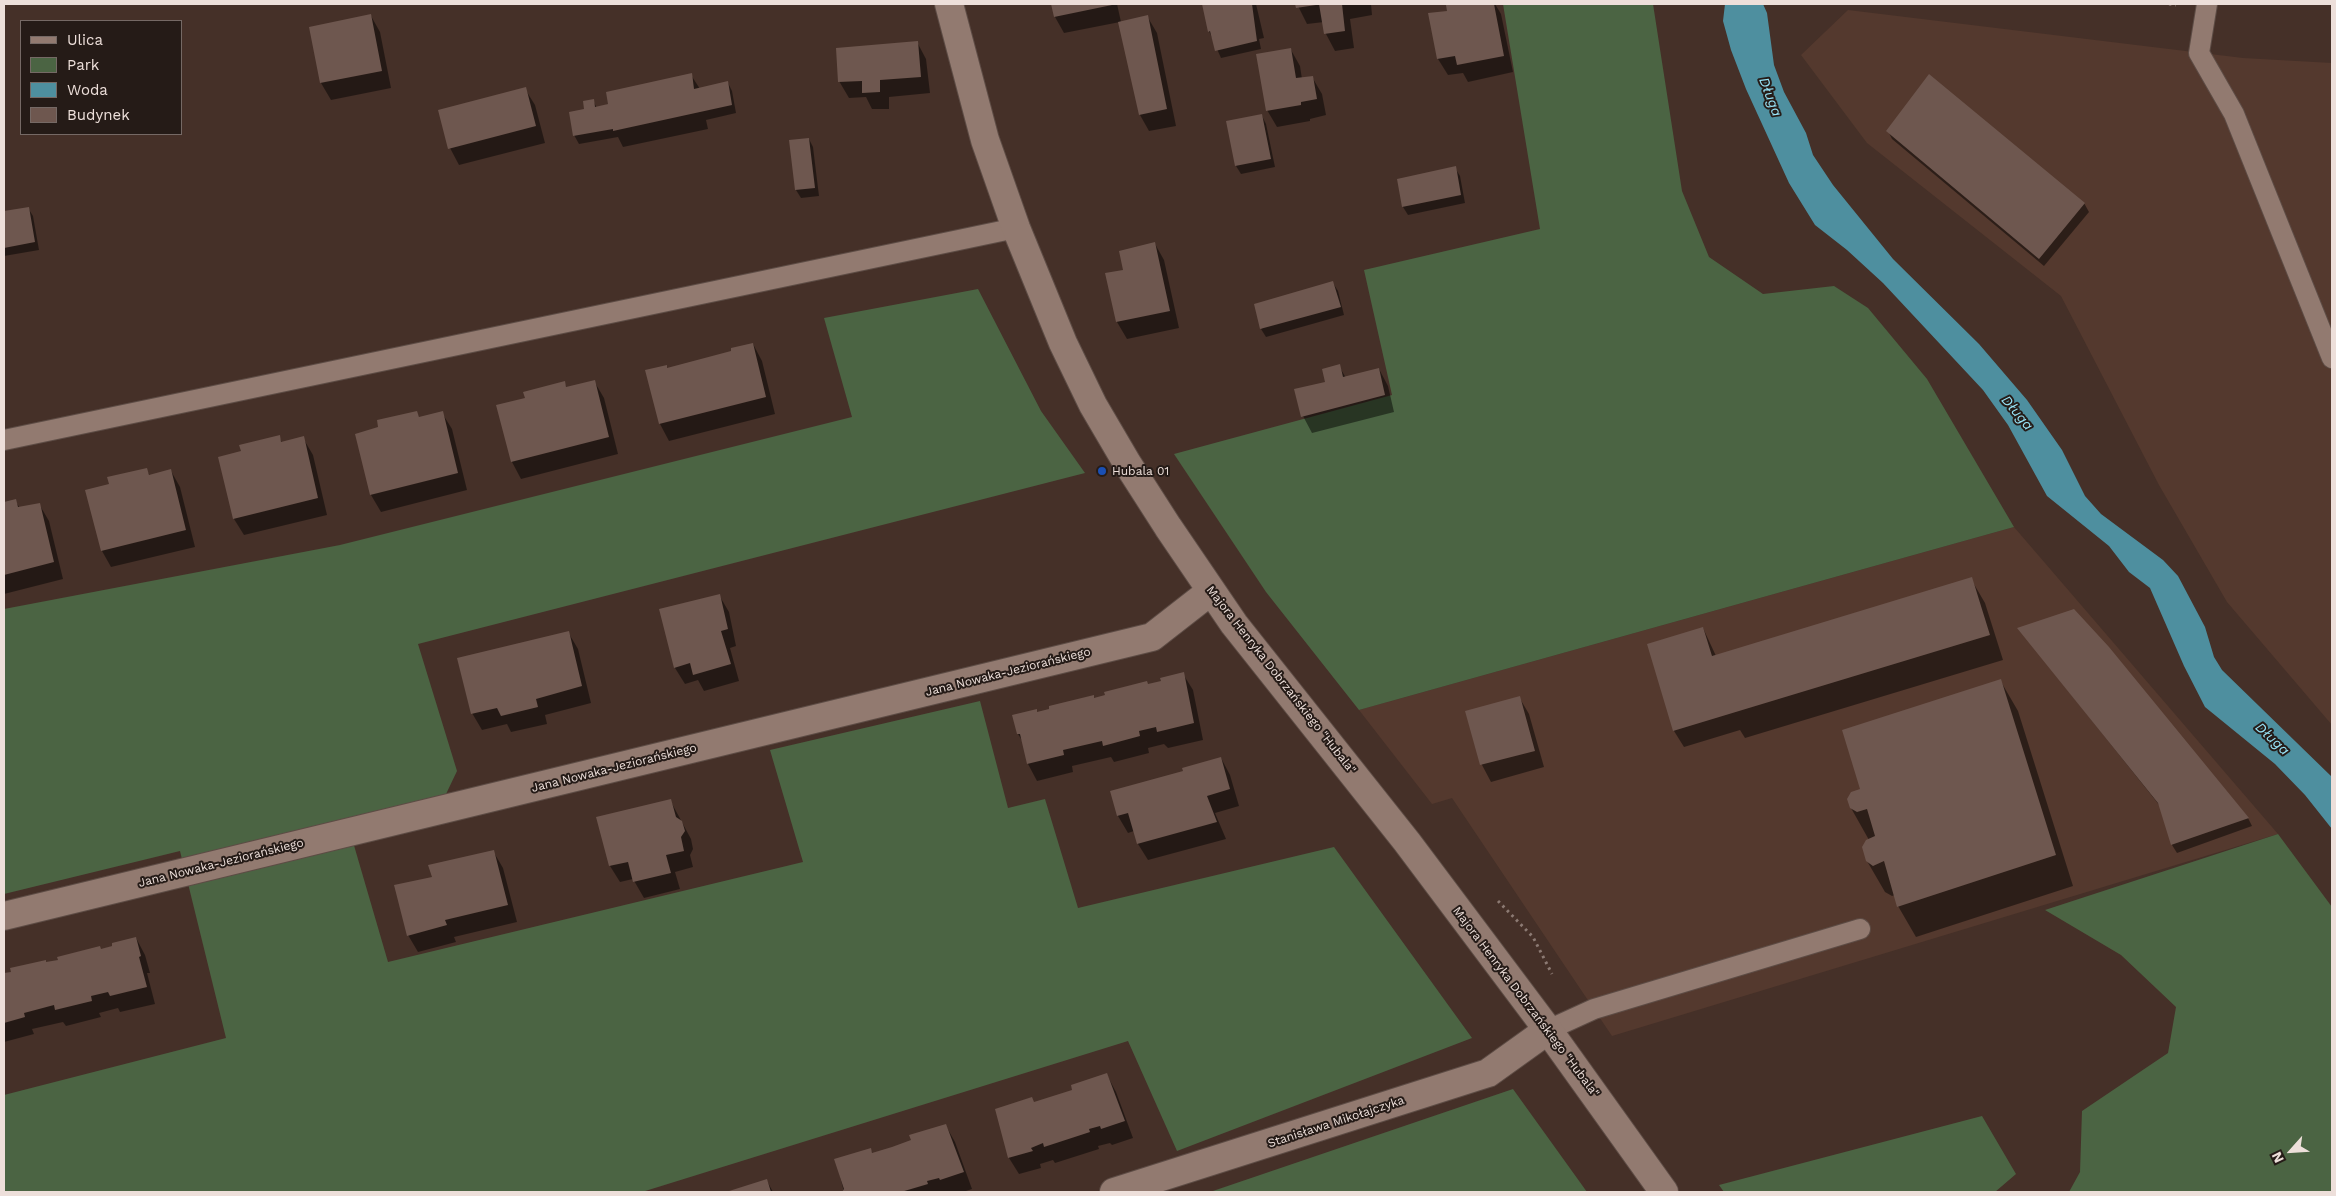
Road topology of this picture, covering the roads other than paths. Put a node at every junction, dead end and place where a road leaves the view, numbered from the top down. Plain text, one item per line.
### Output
1 (950, 4) edge
2 (2208, 4) edge
3 (1016, 228) junction
4 (2332, 358) edge
5 (4, 440) edge
6 (1211, 591) junction
7 (4, 916) edge
8 (1860, 929) dead end
9 (1548, 1030) junction
10 (1114, 1192) edge
11 (1664, 1192) edge

1 - 3 street, Majora Henryka Dobrzańskiego "Hubala"
2 - 4 lane
3 - 5 lane
3 - 6 street, Majora Henryka Dobrzańskiego "Hubala"
6 - 7 street, Jana Nowaka-Jeziorańskiego
6 - 9 street, Majora Henryka Dobrzańskiego "Hubala"
8 - 9 lane
9 - 10 street, Stanisława Mikołajczyka
9 - 11 street, Majora Henryka Dobrzańskiego "Hubala"

